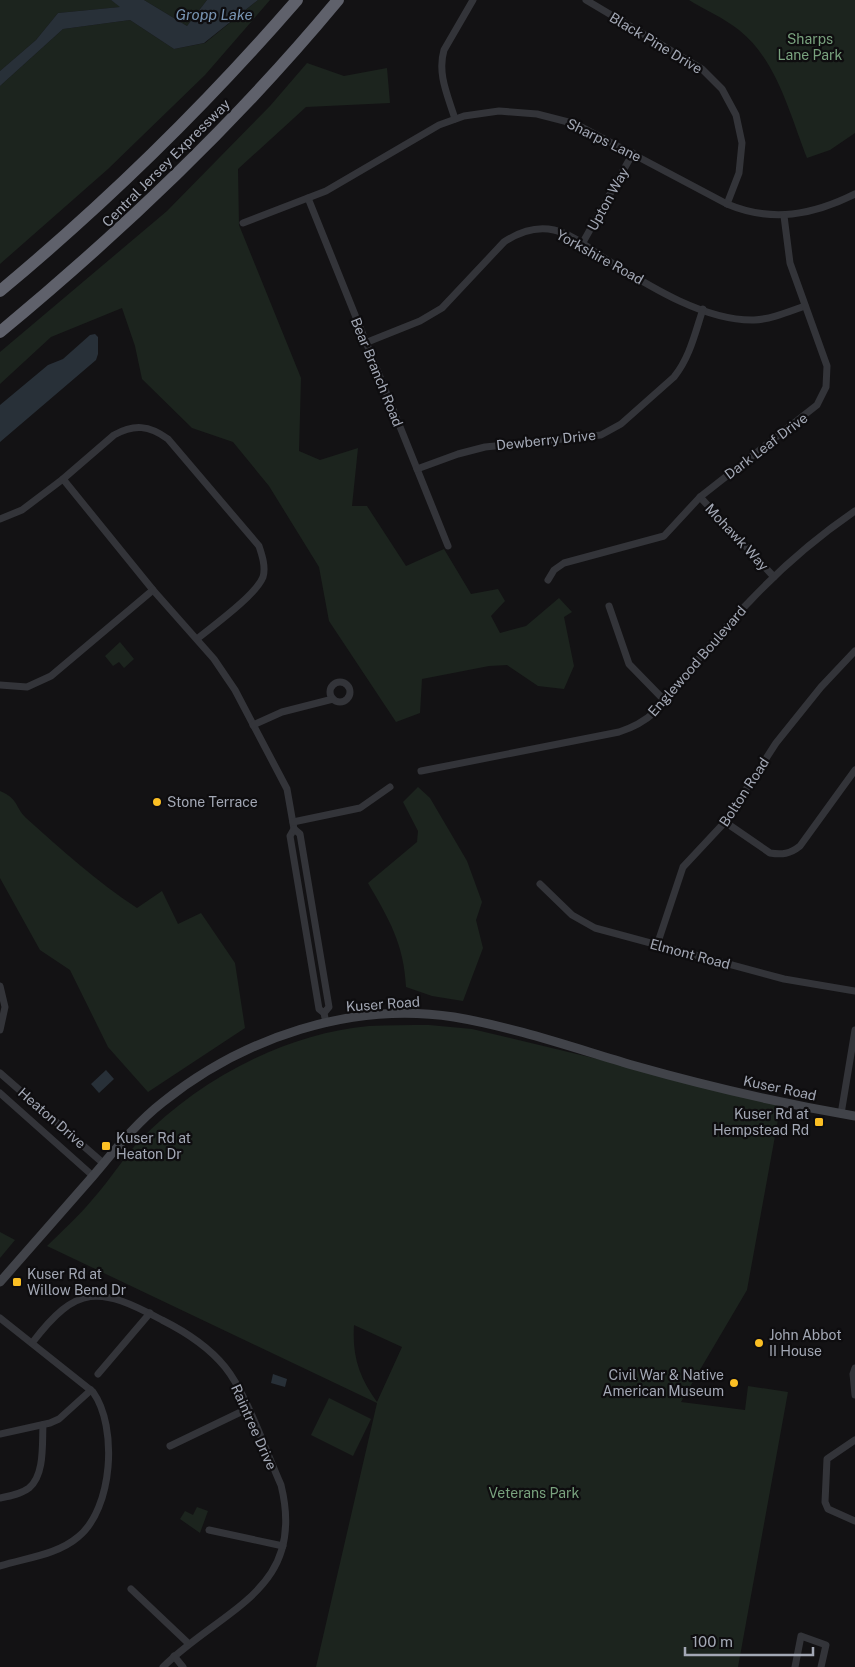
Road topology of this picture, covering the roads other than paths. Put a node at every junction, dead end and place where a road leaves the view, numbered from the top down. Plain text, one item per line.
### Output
1 (297, 0) edge
2 (338, 0) edge
3 (473, 0) edge
4 (586, 0) edge
5 (455, 119) junction
6 (633, 153) junction
7 (855, 194) edge
8 (308, 198) junction
9 (727, 204) junction
10 (784, 216) junction
11 (243, 223) dead end
12 (582, 244) junction
13 (0, 291) edge
14 (805, 306) junction
15 (703, 309) junction
16 (0, 332) edge
17 (366, 342) junction
18 (417, 469) junction
19 (63, 479) junction
20 (700, 497) junction
21 (855, 510) edge
22 (0, 519) edge
23 (448, 546) dead end
24 (774, 577) junction
25 (548, 580) dead end
26 (153, 590) junction
27 (609, 606) dead end
28 (197, 639) junction
29 (855, 651) edge
30 (0, 684) edge
31 (332, 699) dead end
32 (666, 702) junction
33 (253, 725) junction
34 (855, 770) edge
35 (421, 771) dead end
36 (390, 787) dead end
37 (725, 822) junction
38 (294, 826) junction
39 (540, 884) dead end
40 (314, 919) junction
41 (304, 921) junction
42 (657, 945) junction
43 (0, 986) edge
44 (855, 991) edge
45 (324, 1013) junction
46 (326, 1023) junction
47 (0, 1030) edge
48 (855, 1030) edge
49 (0, 1072) edge
50 (0, 1093) edge
51 (841, 1114) junction
52 (855, 1116) edge
53 (104, 1163) junction
54 (93, 1176) junction
55 (0, 1282) edge
56 (150, 1313) junction
57 (0, 1318) edge
58 (32, 1343) junction
59 (855, 1368) edge
60 (98, 1374) dead end
61 (92, 1390) junction
62 (855, 1395) edge
63 (247, 1410) junction
64 (44, 1425) junction
65 (0, 1434) edge
66 (855, 1440) edge
67 (170, 1446) dead end
68 (0, 1498) edge
69 (855, 1521) edge
70 (209, 1530) dead end
71 (282, 1546) junction
72 (0, 1566) edge
73 (131, 1588) dead end
74 (188, 1643) junction
75 (174, 1656) junction
76 (163, 1667) edge
77 (183, 1667) edge
78 (795, 1667) edge
79 (821, 1667) edge

1 - 13 highway, Central Jersey Expressway
2 - 16 highway, Central Jersey Expressway
3 - 5 street
4 - 9 street, Black Pine Drive
5 - 6 street, Sharps Lane
5 - 8 street, Sharps Lane
6 - 9 street, Sharps Lane
6 - 12 street, Upton Way
7 - 10 street, Sharps Lane
8 - 11 street, Sharps Lane
8 - 17 street, Bear Branch Road
9 - 10 street, Sharps Lane
10 - 14 street, Dark Leaf Drive
12 - 15 street, Yorkshire Road
12 - 17 street, Yorkshire Road
14 - 15 street, Yorkshire Road
14 - 20 street, Dark Leaf Drive
15 - 18 street, Dewberry Drive
17 - 18 street, Bear Branch Road
18 - 23 street, Bear Branch Road
19 - 22 street
19 - 26 street
19 - 28 street
20 - 24 street, Mohawk Way
20 - 25 street, Dark Leaf Drive
21 - 24 street, Englewood Boulevard
24 - 32 street, Englewood Boulevard
26 - 28 street
26 - 30 street
27 - 32 street
28 - 33 street
29 - 37 street, Bolton Road
31 - 33 street
32 - 35 street, Englewood Boulevard
33 - 38 street
34 - 37 street
36 - 38 street
37 - 42 street, Bolton Road
38 - 40 street
38 - 41 street
39 - 42 street, Elmont Road
40 - 41 street
40 - 45 street
41 - 45 street
42 - 44 street, Elmont Road
43 - 47 street
45 - 46 street
46 - 51 street, Kuser Road
46 - 53 street, Kuser Road
48 - 51 street
49 - 53 street, Heaton Drive
50 - 54 street, Heaton Drive
51 - 52 street, Kuser Road
53 - 54 street, Kuser Road
54 - 55 street, Kuser Road
56 - 58 street, Raintree Drive
56 - 60 street
56 - 63 street, Raintree Drive
57 - 58 street
58 - 61 street
59 - 62 street
61 - 64 street
61 - 72 street
63 - 67 street
63 - 71 street, Raintree Drive
64 - 65 street
64 - 68 street
66 - 69 street
70 - 71 street
71 - 74 street, Raintree Drive
73 - 74 street
74 - 75 street, Raintree Drive
75 - 76 street, Raintree Drive
75 - 77 street
78 - 79 street

